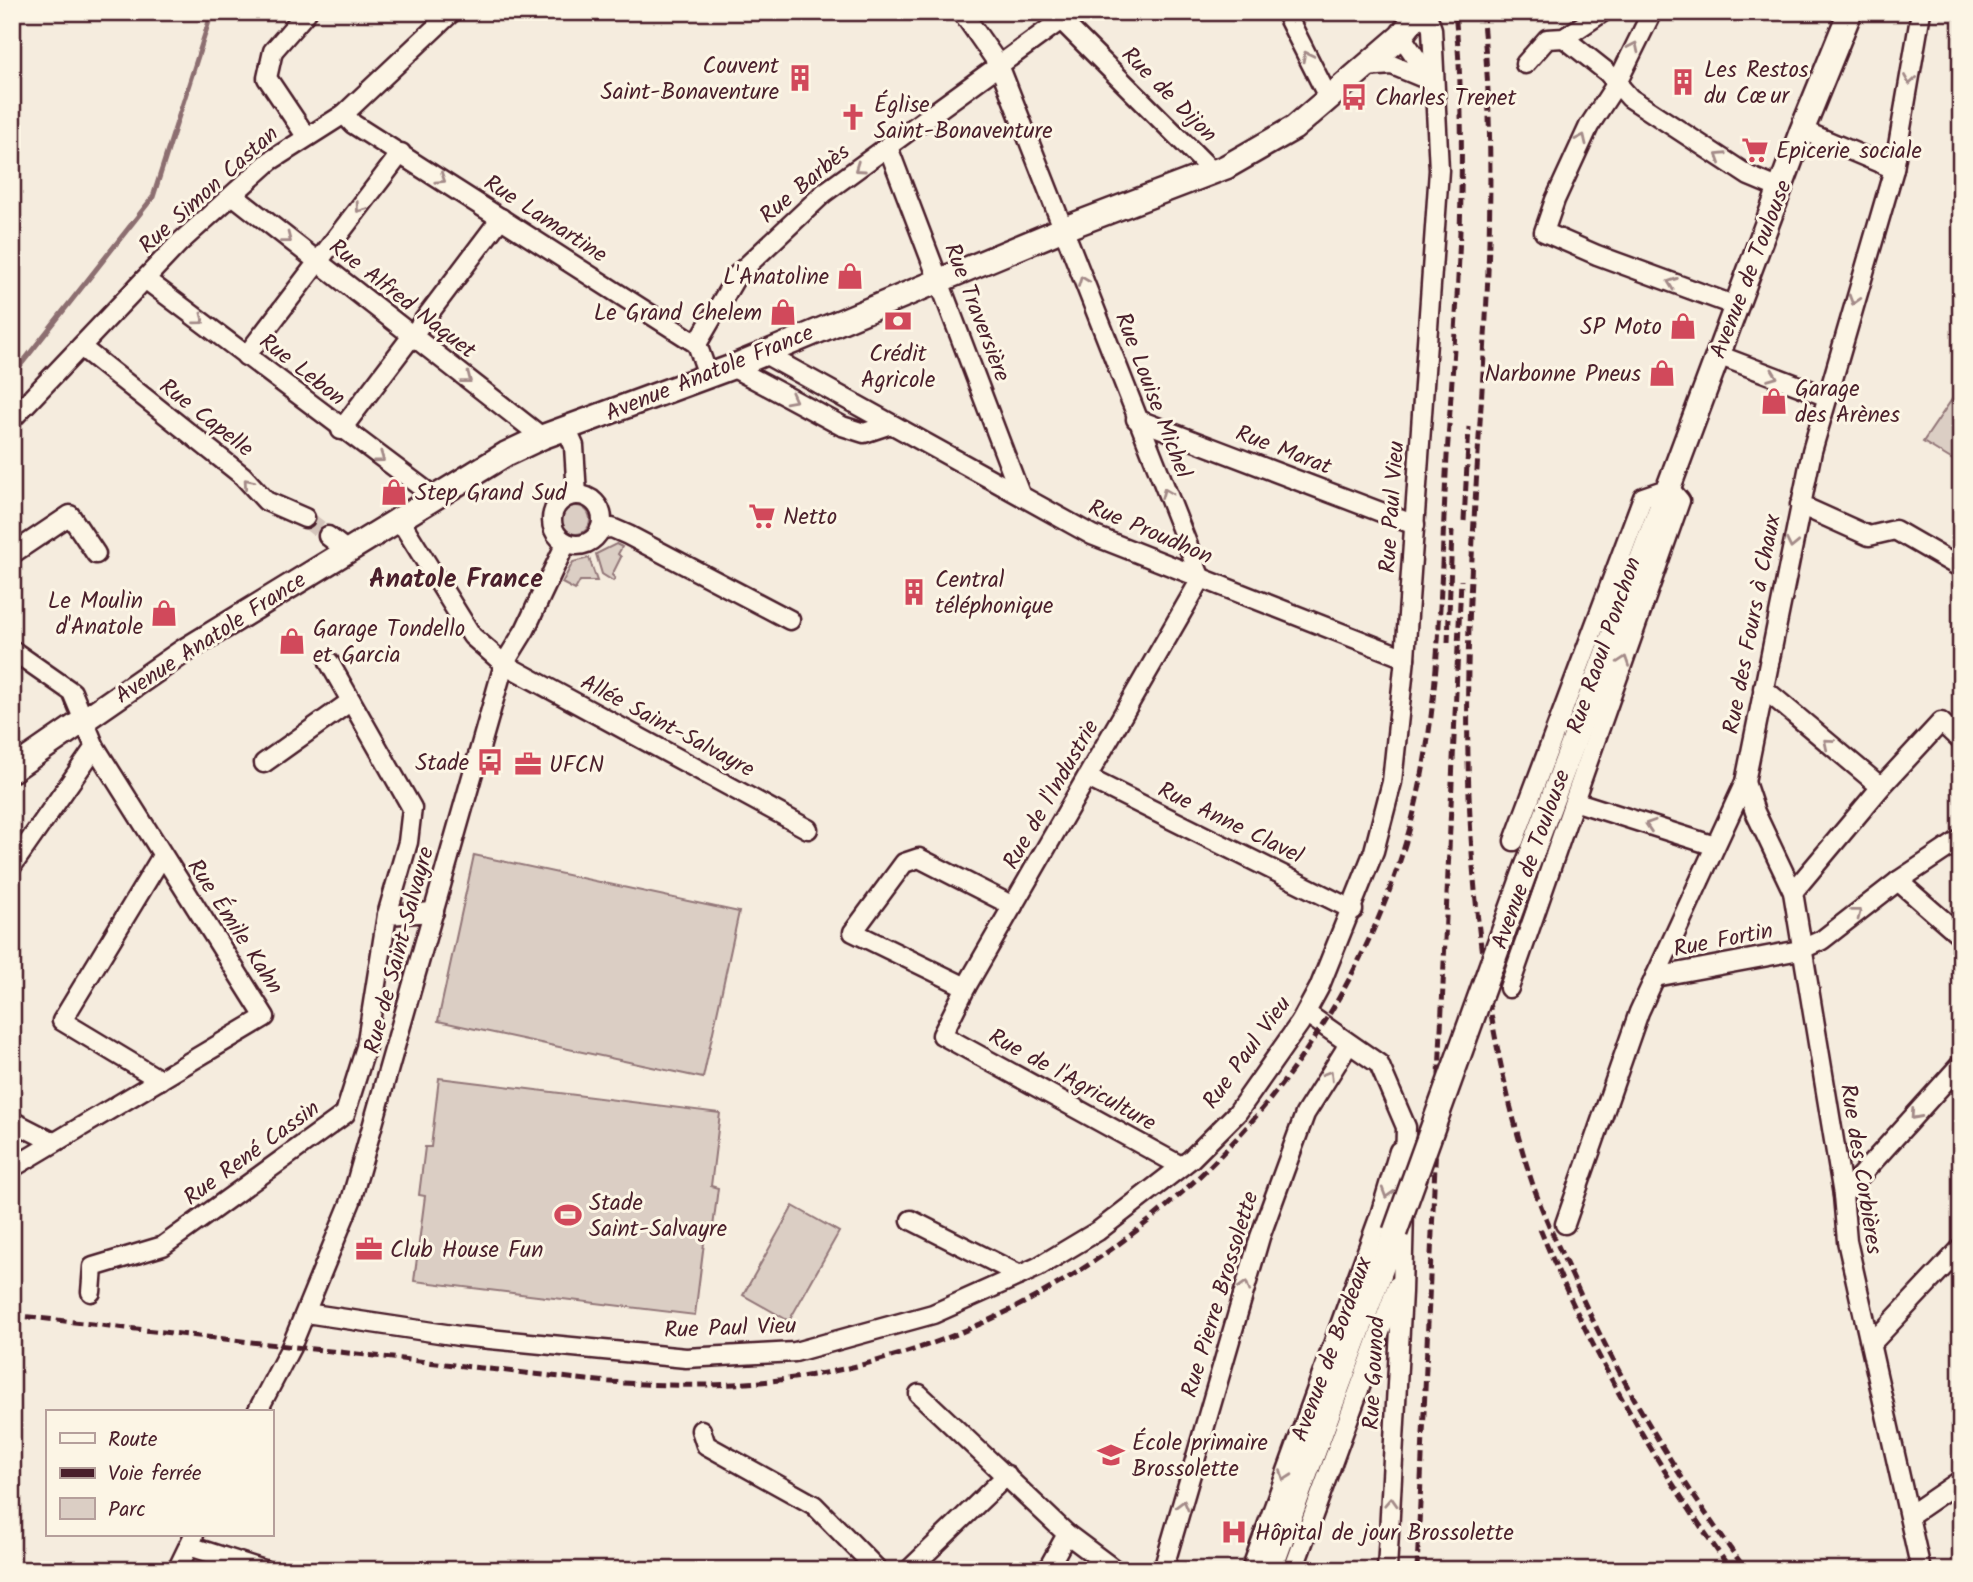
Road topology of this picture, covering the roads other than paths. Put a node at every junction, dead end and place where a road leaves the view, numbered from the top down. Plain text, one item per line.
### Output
1 (307, 12) edge
2 (962, 12) edge
3 (1285, 12) edge
4 (1603, 12) edge
5 (1651, 12) edge
6 (1850, 12) edge
7 (1921, 12) edge
8 (445, 15) edge
9 (1067, 16) edge
10 (1414, 22) edge
11 (1564, 38) junction
12 (1525, 64) dead end
13 (999, 65) junction
14 (1365, 67) junction
15 (1433, 82) junction
16 (1617, 83) junction
17 (1329, 99) junction
18 (344, 114) junction
19 (1802, 130) junction
20 (306, 136) junction
21 (888, 147) junction
22 (401, 153) junction
23 (1894, 169) junction
24 (1214, 173) junction
25 (1780, 189) junction
26 (234, 196) junction
27 (501, 219) junction
28 (1063, 229) junction
29 (318, 263) junction
30 (939, 278) junction
31 (145, 279) junction
32 (1736, 306) junction
33 (412, 336) junction
34 (697, 344) junction
35 (81, 347) junction
36 (763, 353) junction
37 (1718, 355) junction
38 (246, 356) junction
39 (732, 367) junction
40 (708, 374) junction
41 (1828, 397) junction
42 (12, 419) edge
43 (1136, 419) junction
44 (888, 425) junction
45 (566, 428) junction
46 (341, 430) junction
47 (542, 437) junction
48 (1669, 488) junction
49 (1020, 494) junction
50 (577, 495) junction
51 (433, 496) junction
52 (1800, 505) junction
53 (398, 517) junction
54 (305, 518) tunnel mouth
55 (1415, 525) junction
56 (600, 529) junction
57 (566, 543) junction
58 (12, 554) edge
59 (96, 554) dead end
60 (1961, 568) edge
61 (1201, 579) junction
62 (790, 620) dead end
63 (12, 650) edge
64 (1405, 659) junction
65 (329, 662) dead end
66 (504, 664) junction
67 (1763, 688) junction
68 (351, 701) junction
69 (82, 721) junction
70 (1961, 741) edge
71 (95, 747) junction
72 (264, 763) dead end
73 (12, 770) edge
74 (1088, 778) junction
75 (1745, 782) junction
76 (1881, 787) junction
77 (1574, 801) junction
78 (808, 829) dead end
79 (1961, 839) edge
80 (1514, 841) dead end
81 (1715, 846) junction
82 (162, 856) junction
83 (12, 866) edge
84 (1899, 881) junction
85 (1793, 892) junction
86 (1013, 906) junction
87 (1353, 910) junction
88 (434, 912) junction
89 (387, 915) junction
90 (1961, 936) edge
91 (1800, 950) junction
92 (1655, 977) junction
93 (966, 987) junction
94 (1509, 988) dead end
95 (1306, 1013) junction
96 (942, 1035) joint
97 (1349, 1044) junction
98 (1961, 1064) edge
99 (160, 1080) junction
100 (12, 1121) edge
101 (1406, 1127) junction
102 (53, 1142) junction
103 (1181, 1166) junction
104 (12, 1168) edge
105 (1843, 1195) junction
106 (911, 1220) dead end
107 (1565, 1224) dead end
108 (1395, 1232) joint
109 (1961, 1248) edge
110 (1403, 1269) junction
111 (1020, 1275) junction
112 (92, 1292) dead end
113 (306, 1313) junction
114 (1871, 1344) junction
115 (919, 1394) dead end
116 (258, 1410) edge
117 (701, 1430) dead end
118 (1007, 1475) junction
119 (1961, 1480) edge
120 (1910, 1515) junction
121 (1067, 1534) junction
122 (191, 1540) edge
123 (177, 1570) edge
124 (264, 1570) edge
125 (878, 1570) edge
126 (909, 1570) edge
127 (1047, 1570) edge
128 (1115, 1570) edge
129 (1163, 1570) edge
130 (1251, 1570) edge
131 (1270, 1570) edge
132 (1293, 1570) edge
133 (1387, 1570) edge
134 (1921, 1570) edge

1 - 20 street
2 - 13 street, Rue Louise Michel
17 -> 3 street
4 - 11 street
16 -> 5 street
6 - 19 main road, Avenue de Toulouse
7 -> 23 street, Rue des Fours à Chaux
8 - 18 street, Rue Simon Castan
9 - 13 street, Rue Barbès
9 - 24 street, Rue de Dijon
10 - 14 main road, Avenue Anatole France
10 - 15 street
10 - 15 street, Rue Paul Vieu
11 - 12 street
11 - 16 street
13 - 21 street, Rue Barbès
13 - 28 street, Rue Louise Michel
14 - 15 street
14 - 17 main road, Avenue Anatole France
15 - 55 street, Rue Paul Vieu
25 -> 16 street
32 -> 16 street
17 - 24 main road, Avenue Anatole France
18 - 20 street, Rue Simon Castan
18 - 22 street, Rue Lamartine
19 - 23 street
19 - 25 main road, Avenue de Toulouse
20 - 26 street, Rue Simon Castan
21 - 30 street, Rue Traversière
21 -> 34 street, Rue Barbès
22 -> 27 street, Rue Lamartine
22 -> 29 street
23 -> 41 street, Rue des Fours à Chaux
24 - 28 main road, Avenue Anatole France
25 - 32 main road, Avenue de Toulouse
26 -> 29 street, Rue Alfred Naquet
26 - 31 street, Rue Simon Castan
27 - 33 street
27 - 34 street, Rue Lamartine
28 - 30 main road, Avenue Anatole France
43 -> 28 street, Rue Louise Michel
29 - 33 street, Rue Alfred Naquet
29 - 38 street
30 - 36 main road, Avenue Anatole France
30 - 49 street, Rue Traversière
31 - 35 street, Rue Simon Castan
31 -> 38 street, Rue Lebon
32 - 37 main road, Avenue de Toulouse
33 - 46 street
33 -> 47 street, Rue Alfred Naquet
34 - 40 street
35 - 42 street, Rue Simon Castan
54 -> 35 street, Rue Capelle
36 - 39 main road, Avenue Anatole France
36 - 44 street, Rue Proudhon
37 -> 41 street
37 - 48 main road, Avenue de Toulouse
38 - 46 street, Rue Lebon
39 - 40 main road, Avenue Anatole France
39 -> 44 street
40 - 45 main road, Avenue Anatole France
41 - 52 street, Rue des Fours à Chaux
43 - 55 street, Rue Marat
61 -> 43 street, Rue Louise Michel
44 - 49 street, Rue Proudhon
45 - 47 main road, Avenue Anatole France
45 - 50 street
46 -> 51 street, Rue Lebon
47 - 51 main road, Avenue Anatole France
77 -> 48 street, Rue Raoul Ponchon
48 - 80 street, Avenue de Toulouse
48 - 108 main road, Avenue de Toulouse, bridge
49 - 61 street, Rue Proudhon
50 - 56 street
50 - 57 street
51 - 53 main road, Avenue Anatole France
52 - 60 street
52 -> 67 street, Rue des Fours à Chaux
53 - 66 street
53 - 69 main road, Avenue Anatole France
55 - 64 street, Rue Paul Vieu
56 - 57 street
56 - 62 street
57 - 66 street, Rue de Saint-Salvayre
58 - 59 street
61 - 64 street, Rue Proudhon
61 - 74 street, Rue de l'Industrie
63 - 69 street, Rue Émile Kahn
64 - 87 street, Rue Paul Vieu
65 - 68 street
66 - 78 street, Allée Saint-Salvayre
66 - 88 street, Rue de Saint-Salvayre
67 - 75 street, Rue des Fours à Chaux
76 -> 67 street
68 - 72 street
68 - 89 street
69 - 71 street, Rue Émile Kahn
69 - 73 main road, Avenue Anatole France
70 - 76 street
71 - 82 street, Rue Émile Kahn
71 - 83 street
74 - 86 street, Rue de l'Industrie
74 - 87 street, Rue Anne Clavel
75 - 81 street, Rue des Fours à Chaux
75 - 85 street, Rue des Corbières
76 - 85 street
81 -> 77 street
77 - 94 street, Avenue de Toulouse
79 - 84 street, Rue Fortin
81 - 92 street, Rue des Fours à Chaux
82 - 99 street
82 - 99 street, Rue Émile Kahn
84 - 90 street
91 -> 84 street, Rue Fortin
85 - 91 street, Rue des Corbières
86 - 93 street, Rue de l'Industrie
86 - 93 street
87 - 95 street, Rue Paul Vieu
88 - 89 street
88 - 113 street, Rue de Saint-Salvayre
89 - 112 street, Rue René Cassin
91 - 92 street, Rue Fortin
91 - 105 street, Rue des Corbières
92 - 107 street, Rue des Fours à Chaux
93 - 96 street, Rue de l'Industrie
95 - 97 street, Rue Gounod
95 - 103 street, Rue Paul Vieu
96 - 103 street, Rue de l'Agriculture
97 - 101 street, Rue Gounod
129 -> 97 street, Rue Pierre Brossolette
98 -> 105 street
99 - 102 street, Rue Émile Kahn
100 - 102 street
101 - 110 street, Rue Gounod
101 -> 130 street, Avenue de Bordeaux
102 - 104 street, Rue Émile Kahn
103 - 111 street, Rue Paul Vieu
105 - 114 street, Rue des Corbières
106 - 111 street
108 - 131 main road, Avenue de Bordeaux
109 - 114 street
110 - 132 street, Avenue de Bordeaux
133 -> 110 street, Rue Gounod
111 - 113 street, Rue Paul Vieu
113 - 116 street, Rue de Saint-Salvayre
114 - 120 street, Rue des Corbières
115 - 118 street
117 - 125 street
118 - 121 street
118 - 126 street
119 - 120 street
120 - 134 street, Rue des Corbières
121 - 127 street
121 - 128 street
122 - 123 street
122 - 124 street

